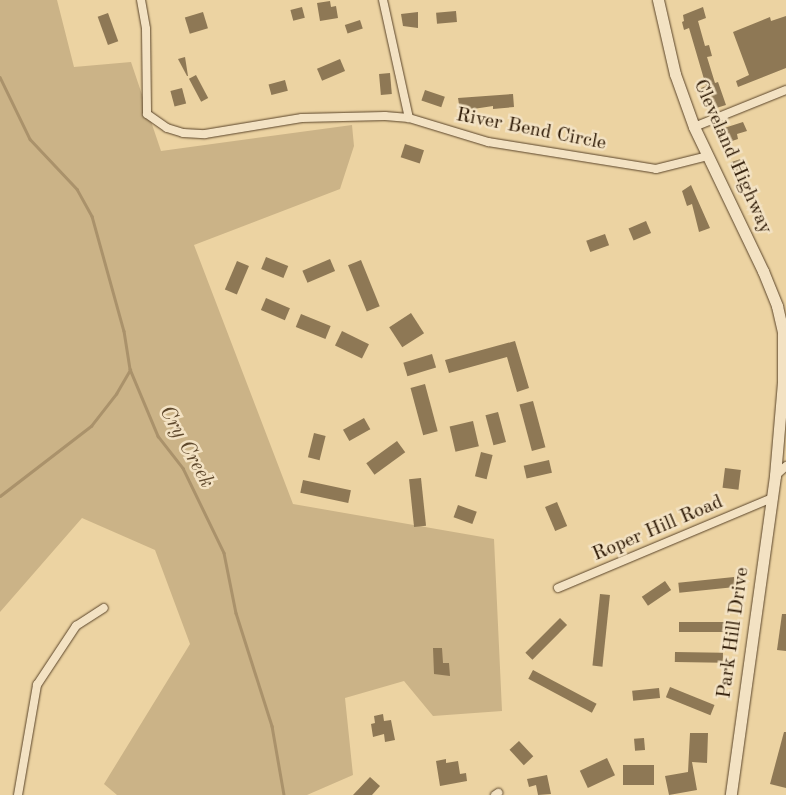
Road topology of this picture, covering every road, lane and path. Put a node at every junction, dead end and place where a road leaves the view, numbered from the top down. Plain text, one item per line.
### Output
1 (141, 0) edge
2 (383, 0) edge
3 (658, 0) edge
4 (786, 90) edge
5 (409, 118) junction
6 (694, 127) junction
7 (708, 156) junction
8 (786, 466) edge
9 (775, 476) junction
10 (770, 499) junction
11 (558, 588) dead end
12 (104, 608) dead end
13 (18, 795) edge
14 (730, 795) edge

1 - 5 street, River Bend Circle
2 - 5 street
3 - 6 main road, Cleveland Highway
4 - 6 street
5 - 7 street, River Bend Circle
6 - 7 main road, Cleveland Highway
7 - 9 main road, Cleveland Highway
8 - 9 street
9 - 10 main road, Park Hill Drive
10 - 11 street, Roper Hill Road
10 - 14 main road, Park Hill Drive
12 - 13 street

